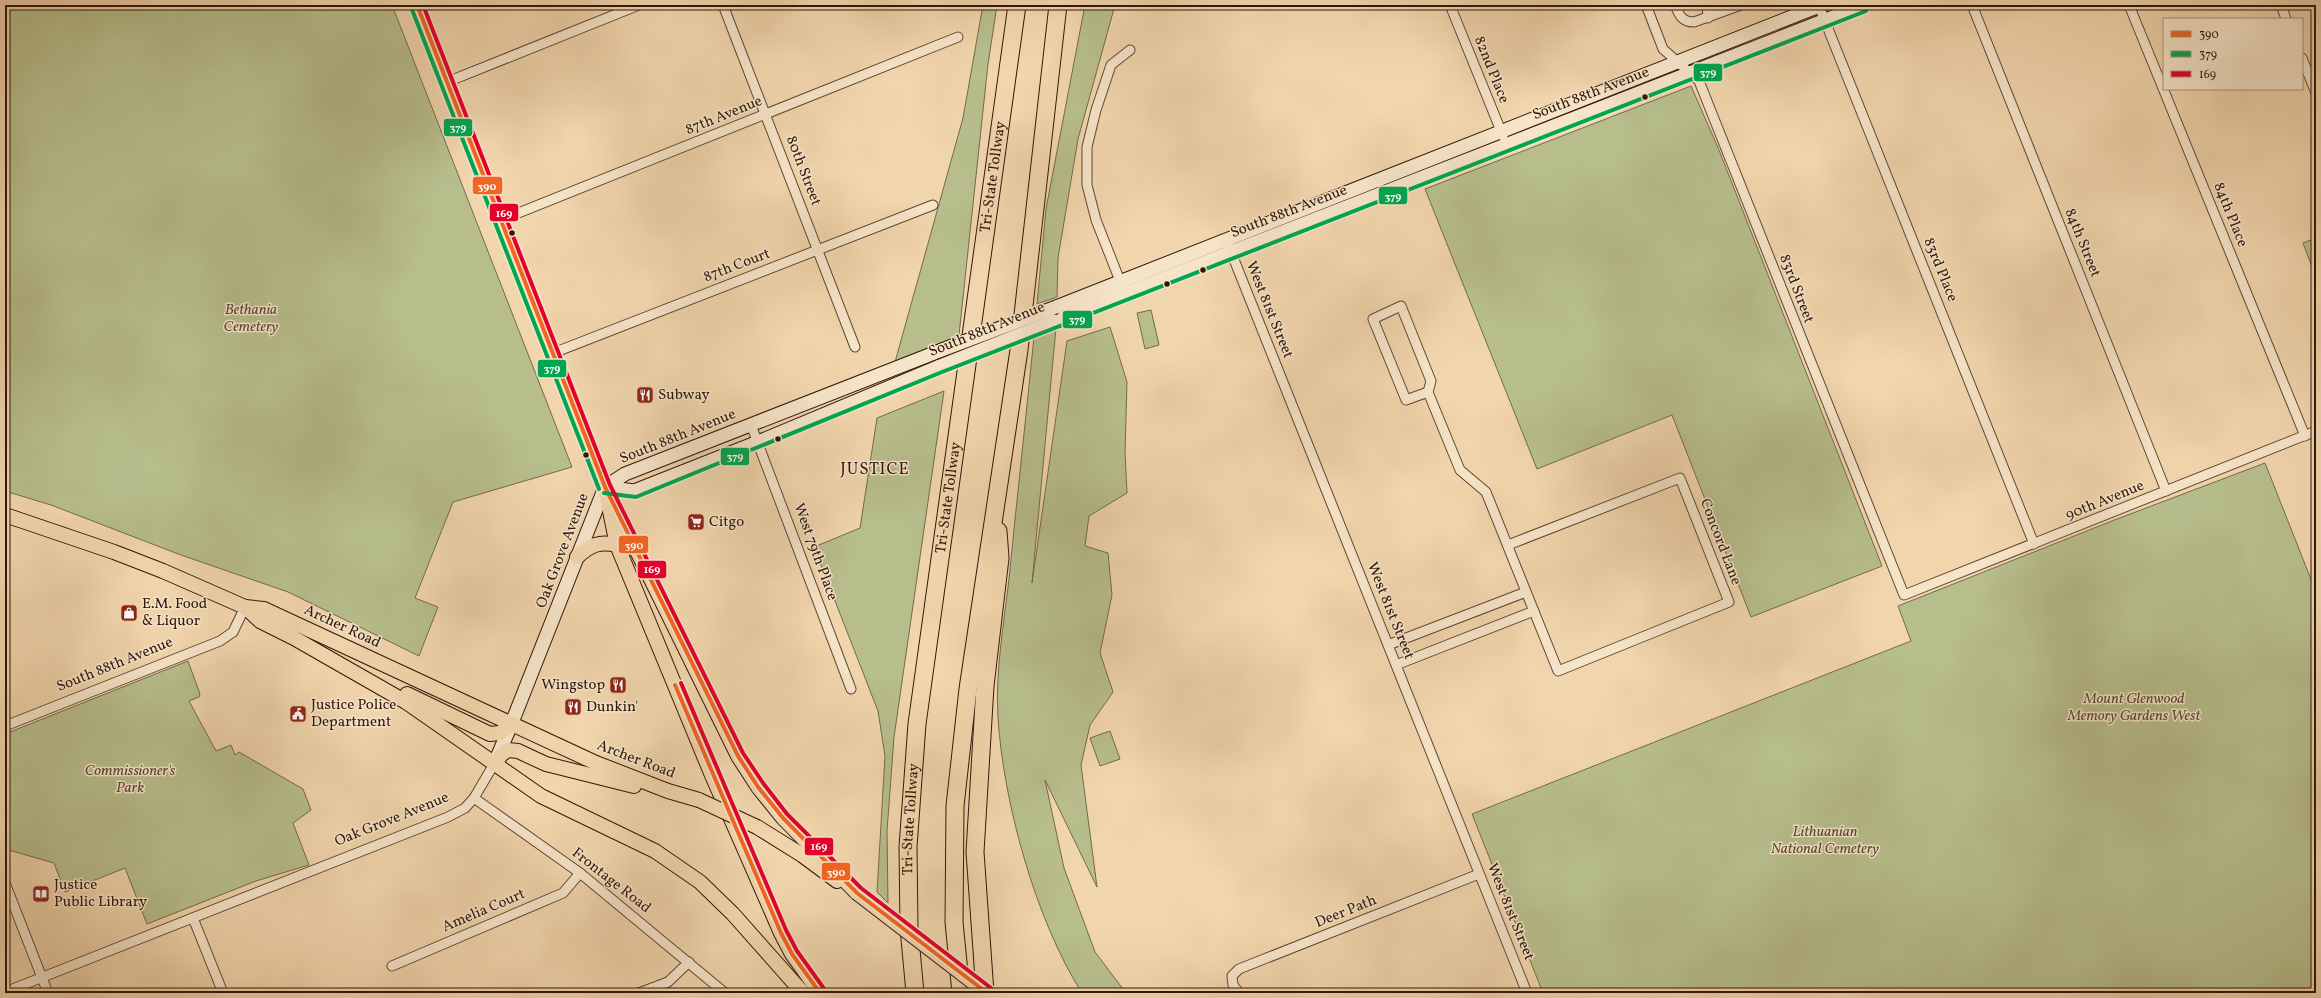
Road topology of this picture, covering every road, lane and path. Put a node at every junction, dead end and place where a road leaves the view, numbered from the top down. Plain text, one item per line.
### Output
1 (417, 5) edge
2 (639, 5) edge
3 (723, 5) edge
4 (1017, 5) edge
5 (1058, 5) edge
6 (1450, 5) edge
7 (1646, 5) edge
8 (1674, 5) edge
9 (1708, 5) edge
10 (1741, 5) edge
11 (1864, 5) edge
12 (1972, 5) edge
13 (2129, 5) edge
14 (2281, 5) edge
15 (1821, 6) edge
16 (1708, 18) junction
17 (2286, 18) edge
18 (1825, 20) junction
19 (958, 37) dead end
20 (1130, 50) dead end
21 (2303, 60) edge
22 (1677, 61) junction
23 (1690, 73) junction
24 (447, 82) junction
25 (2163, 88) edge
26 (2164, 90) edge
27 (2316, 93) edge
28 (766, 114) junction
29 (1501, 132) junction
30 (1506, 144) junction
31 (933, 205) dead end
32 (501, 220) junction
33 (1229, 246) junction
34 (818, 250) junction
35 (1123, 287) junction
36 (855, 347) dead end
37 (553, 353) junction
38 (1428, 392) junction
39 (751, 425) junction
40 (2316, 431) edge
41 (2305, 436) junction
42 (758, 442) junction
43 (605, 487) junction
44 (2166, 491) junction
45 (996, 493) junction
46 (5, 515) edge
47 (2034, 544) junction
48 (617, 545) junction
49 (1508, 545) junction
50 (577, 557) junction
51 (1526, 592) junction
52 (1904, 595) joint
53 (245, 607) junction
54 (1534, 611) junction
55 (1388, 645) junction
56 (1396, 665) junction
57 (360, 675) junction
58 (851, 689) dead end
59 (511, 725) junction
60 (5, 726) edge
61 (494, 764) junction
62 (668, 791) junction
63 (474, 798) junction
64 (580, 873) junction
65 (1479, 874) junction
66 (5, 883) edge
67 (857, 893) junction
68 (193, 918) junction
69 (689, 962) junction
70 (392, 966) dead end
71 (42, 978) junction
72 (5, 992) edge
73 (48, 993) edge
74 (223, 993) edge
75 (639, 993) edge
76 (725, 993) edge
77 (803, 993) edge
78 (820, 993) edge
79 (915, 993) edge
80 (961, 993) edge
81 (986, 993) edge
82 (1239, 993) edge
83 (1527, 993) edge

1 - 24 street
2 - 24 street
3 - 28 street, 80th Street
4 - 79 highway, Tri-State Tollway
5 - 45 highway
6 - 29 street, 82nd Place
7 - 22 street, 83rd Street
8 - 16 street
9 - 16 street
10 - 16 street
11 - 18 street, South 88th Avenue
12 - 44 street, 84th Street
13 - 25 street, 84th Place
14 - 17 street
15 - 18 street, 83rd Place
15 - 22 street, South 88th Avenue
18 - 23 street, South 88th Avenue
18 - 47 street, 83rd Place
19 - 28 street, 87th Avenue
20 - 35 street
21 - 27 street
22 - 23 street, 83rd Street
22 - 29 street, South 88th Avenue
23 - 30 street, South 88th Avenue
23 - 52 street, 83rd Street
24 - 32 street
26 - 41 street, 84th Place
28 - 32 street, 87th Avenue
28 - 34 street, 80th Street
29 - 30 street, 82nd Place
29 - 33 street, South 88th Avenue
30 - 33 street, South 88th Avenue
31 - 34 street, 87th Court
32 - 37 street
33 - 35 street, South 88th Avenue
33 - 55 street, West 81st Street
34 - 36 street, 80th Street
34 - 37 street, 87th Court
35 - 39 street, South 88th Avenue, bridge
35 - 42 street, South 88th Avenue, bridge
37 - 43 street
38 - 38 street, Concord Lane
38 - 49 street, Concord Lane
39 - 42 street, West 79th Place
39 - 43 street, South 88th Avenue
40 - 41 street, 90th Avenue
41 - 44 street, 90th Avenue
42 - 43 street, South 88th Avenue
42 - 58 street, West 79th Place
43 - 48 main road
43 - 50 street, Oak Grove Avenue
43 - 67 main road
44 - 47 street, 90th Avenue
45 - 80 highway
45 - 81 highway
46 - 53 main road, Archer Road
47 - 52 street, 90th Avenue
48 - 50 main road
48 - 78 main road
49 - 51 street, Concord Lane
49 - 54 street, Concord Lane
50 - 59 street, Oak Grove Avenue
51 - 54 street, Concord Lane
51 - 55 street
53 - 57 main road, Archer Road
53 - 59 main road, Archer Road
53 - 60 street, South 88th Avenue
54 - 56 street
55 - 56 street, West 81st Street
56 - 65 street, West 81st Street
57 - 59 main road
57 - 61 main road, Archer Road
59 - 61 street, Oak Grove Avenue
59 - 62 main road, Archer Road
61 - 62 main road
61 - 63 street, Oak Grove Avenue
61 - 77 main road, Archer Road
62 - 67 main road, Archer Road, bridge
63 - 64 street, Frontage Road
63 - 68 street, Oak Grove Avenue
64 - 69 street, Frontage Road
64 - 70 street, Amelia Court
65 - 82 street, Deer Path
65 - 83 street, West 81st Street
66 - 71 street
67 - 81 main road, Archer Road, bridge
68 - 71 street, Oak Grove Avenue
68 - 74 street
69 - 75 street
69 - 76 street, Frontage Road
71 - 72 street, Oak Grove Avenue
71 - 73 street

